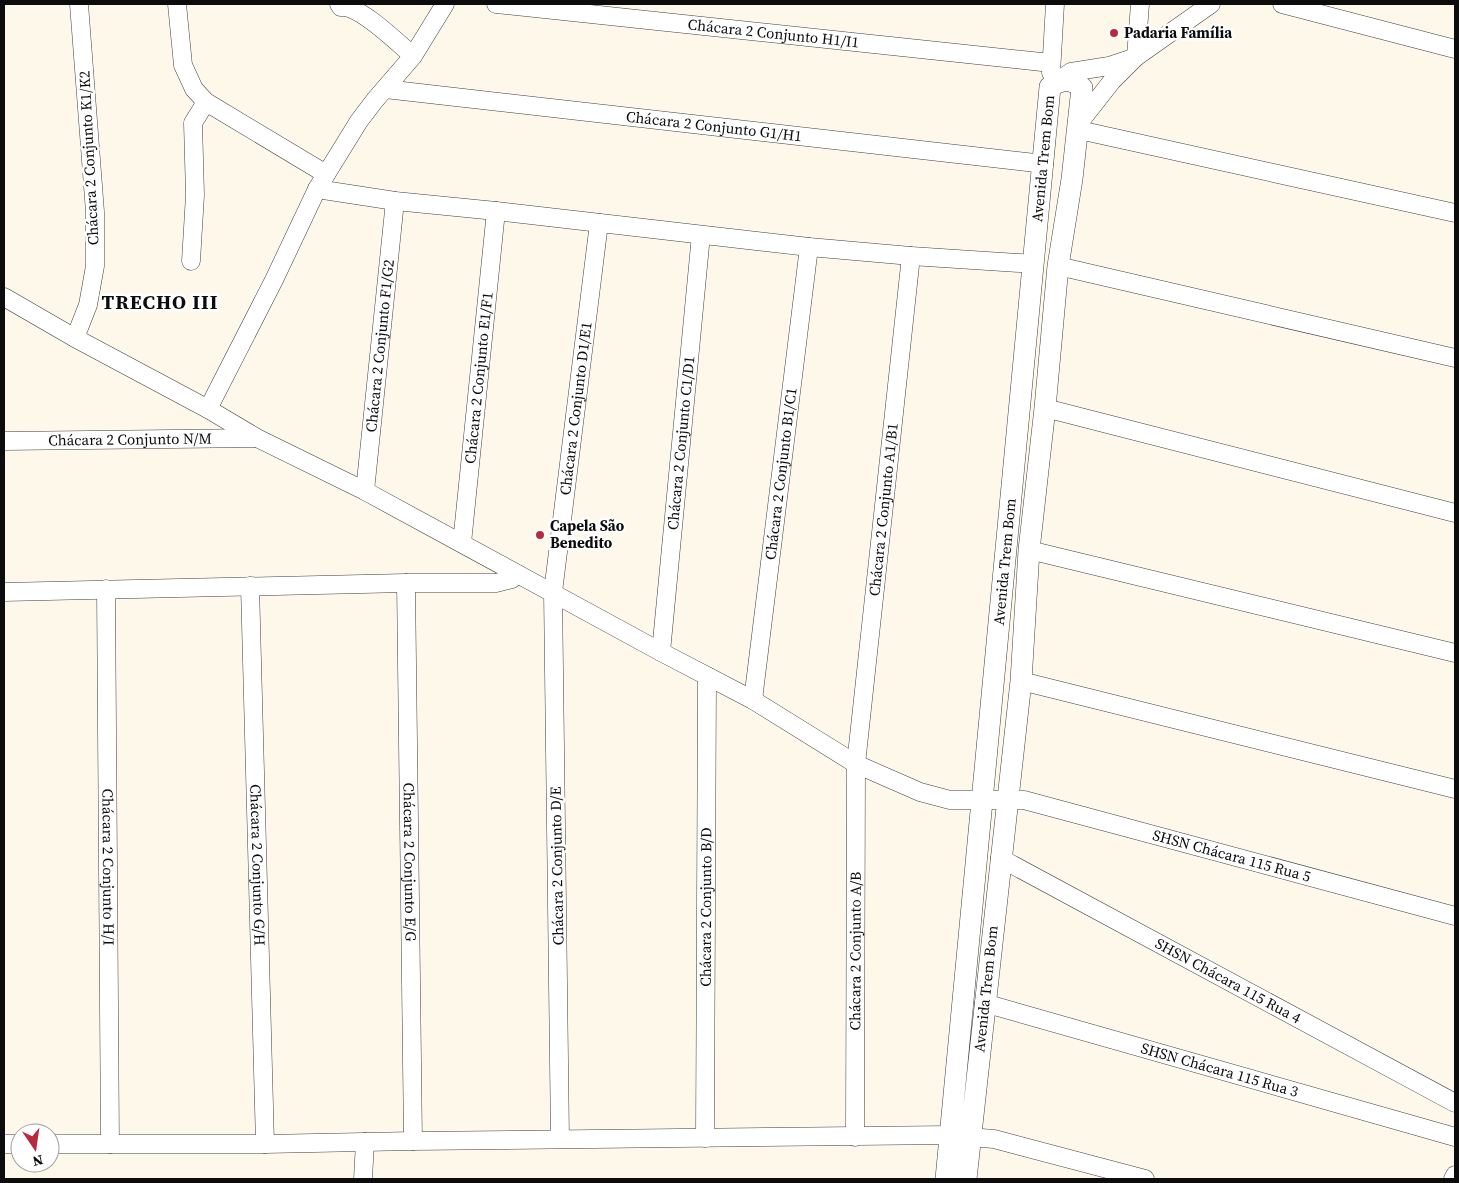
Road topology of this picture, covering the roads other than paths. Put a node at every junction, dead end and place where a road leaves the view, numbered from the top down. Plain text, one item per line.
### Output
1 (79, 4) edge
2 (177, 4) edge
3 (340, 4) edge
4 (445, 4) edge
5 (496, 4) edge
6 (1056, 4) edge
7 (1140, 4) edge
8 (1211, 4) edge
9 (1282, 4) edge
10 (1455, 49) edge
11 (413, 56) junction
12 (1136, 57) junction
13 (1053, 77) junction
14 (385, 89) junction
15 (206, 102) junction
16 (1079, 127) junction
17 (1044, 164) junction
18 (321, 181) junction
19 (395, 201) junction
20 (496, 211) junction
21 (1455, 213) edge
22 (599, 223) junction
23 (701, 235) junction
24 (809, 247) junction
25 (912, 256) junction
26 (191, 261) dead end
27 (1034, 264) junction
28 (1058, 266) junction
29 (4, 297) edge
30 (75, 338) junction
31 (1455, 358) edge
32 (1046, 408) junction
33 (208, 409) junction
34 (257, 438) junction
35 (4, 441) edge
36 (365, 491) junction
37 (1455, 513) edge
38 (462, 543) junction
39 (1030, 550) junction
40 (518, 574) junction
41 (406, 582) junction
42 (250, 586) junction
43 (106, 589) junction
44 (4, 592) edge
45 (553, 592) junction
46 (661, 652) junction
47 (1455, 654) edge
48 (707, 676) junction
49 (1021, 681) junction
50 (753, 700) junction
51 (856, 764) junction
52 (1455, 789) edge
53 (983, 799) junction
54 (1008, 800) junction
55 (1000, 858) junction
56 (1455, 916) edge
57 (984, 1003) junction
58 (1455, 1103) edge
59 (960, 1136) junction
60 (855, 1137) junction
61 (1455, 1137) edge
62 (705, 1138) junction
63 (560, 1139) junction
64 (413, 1140) junction
65 (365, 1142) junction
66 (60, 1144) edge
67 (110, 1144) junction
68 (265, 1144) junction
69 (1455, 1174) edge
70 (363, 1179) edge
71 (946, 1179) edge
72 (966, 1179) edge
73 (1145, 1179) edge
74 (1453, 1179) edge

1 - 30 street, Chácara 2 Conjunto K1/K2
2 - 15 street
3 - 11 street
4 - 11 street
5 - 13 street, Chácara 2 Conjunto H1/I1
6 - 13 street
7 - 12 street
8 - 12 street
9 - 10 street
11 - 14 street
12 - 13 street
12 - 16 street
13 - 16 street, Avenida Trem Bom
13 - 17 street, Avenida Trem Bom
14 - 17 street, Chácara 2 Conjunto G1/H1
14 - 18 street
15 - 18 street
15 - 26 street
16 - 21 street
16 - 28 street, Avenida Trem Bom
17 - 27 street, Avenida Trem Bom
18 - 19 street
18 - 33 street
19 - 20 street
19 - 36 street, Chácara 2 Conjunto F1/G2
20 - 22 street
20 - 38 street, Chácara 2 Conjunto E1/F1
22 - 23 street
22 - 45 street, Chácara 2 Conjunto D1/E1
23 - 24 street
23 - 46 street, Chácara 2 Conjunto C1/D1
24 - 25 street
24 - 50 street, Chácara 2 Conjunto B1/C1
25 - 27 street
25 - 51 street, Chácara 2 Conjunto A1/B1
27 - 53 street, Avenida Trem Bom
28 - 31 street
28 - 32 street, Avenida Trem Bom
29 - 30 street
30 - 33 street
32 - 37 street
32 - 39 street, Avenida Trem Bom
33 - 34 street
34 - 35 street, Chácara 2 Conjunto N/M
34 - 36 street
36 - 38 street
38 - 40 street
39 - 47 street
39 - 49 street, Avenida Trem Bom
40 - 41 street
40 - 45 street
41 - 42 street
41 - 64 street, Chácara 2 Conjunto E/G
42 - 43 street
42 - 68 street, Chácara 2 Conjunto G/H
43 - 44 street
43 - 67 street, Chácara 2 Conjunto H/I
45 - 46 street
45 - 63 street, Chácara 2 Conjunto D/E
46 - 48 street
48 - 50 street
48 - 62 street, Chácara 2 Conjunto B/D
49 - 52 street
49 - 54 street, Avenida Trem Bom
50 - 51 street
51 - 53 street
51 - 60 street, Chácara 2 Conjunto A/B
53 - 54 street
53 - 59 street, Avenida Trem Bom
54 - 55 street, Avenida Trem Bom
54 - 56 street, SHSN Chácara 115 Rua 5
55 - 57 street, Avenida Trem Bom
55 - 58 street, SHSN Chácara 115 Rua 4
57 - 59 street, Avenida Trem Bom
57 - 61 street, SHSN Chácara 115 Rua 3
59 - 60 street
59 - 71 street, Avenida Trem Bom
59 - 72 street, Avenida Trem Bom
59 - 73 street
60 - 62 street
62 - 63 street
63 - 64 street
64 - 65 street
65 - 68 street
65 - 70 street
66 - 67 street
67 - 68 street
69 - 74 street

